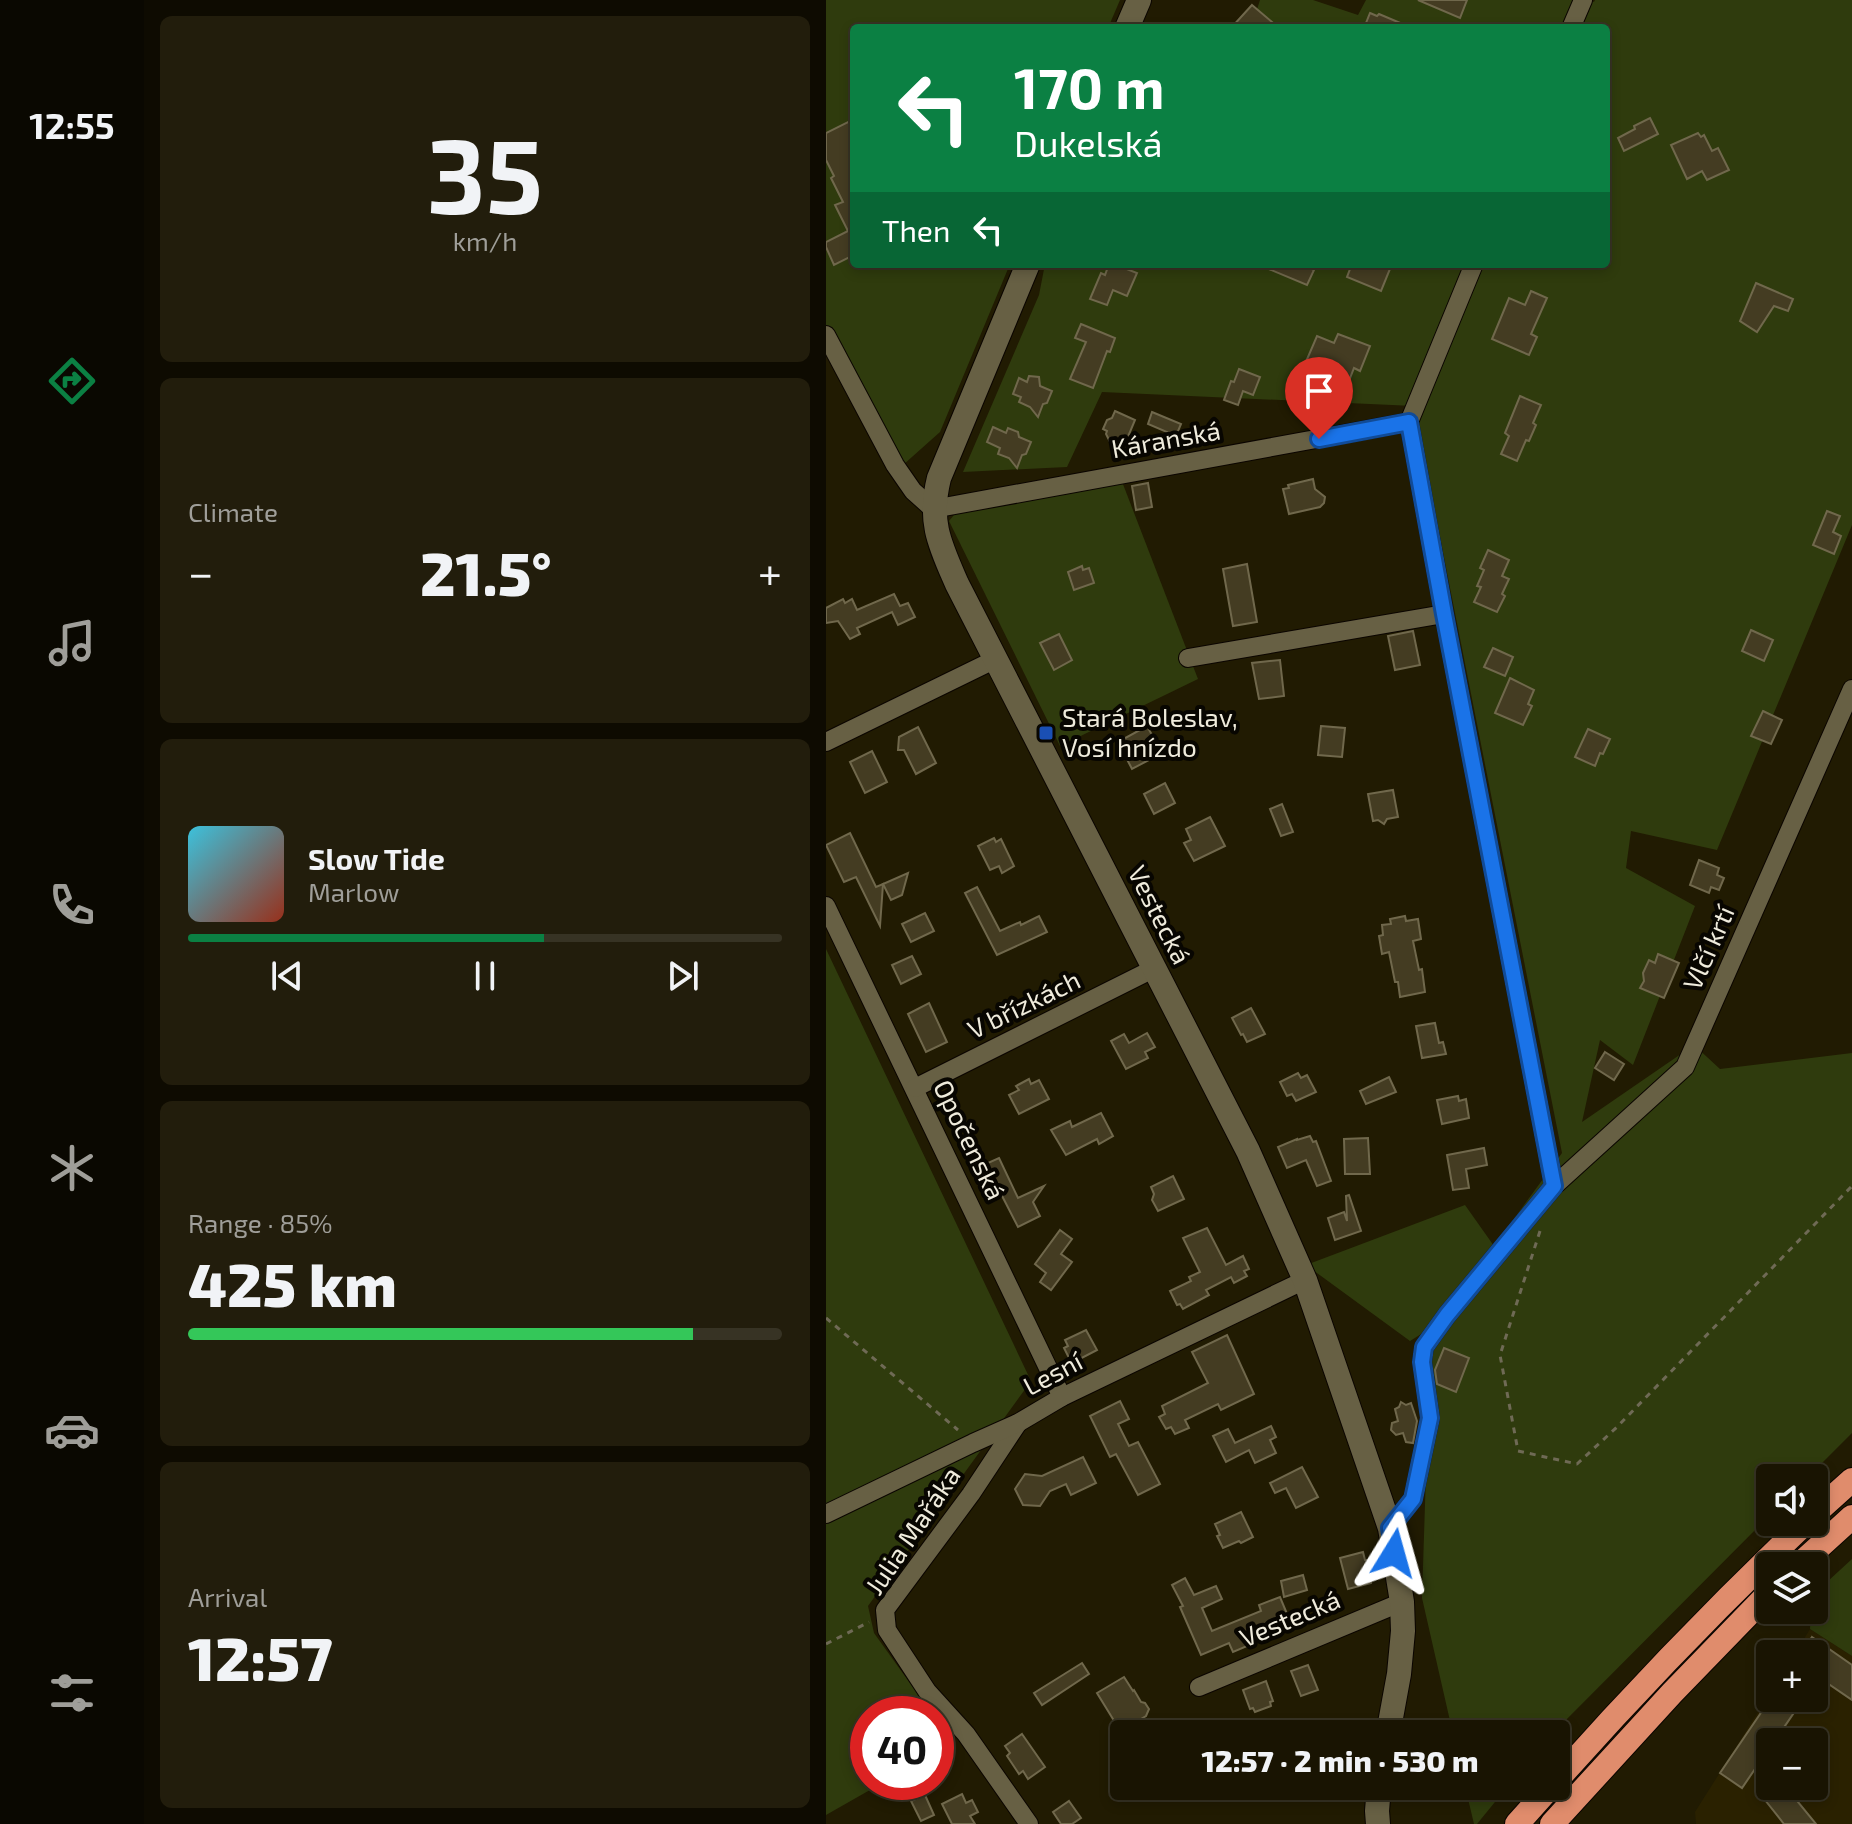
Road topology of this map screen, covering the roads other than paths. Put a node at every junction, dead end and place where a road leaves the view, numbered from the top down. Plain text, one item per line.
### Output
1 (1139, 0) edge
2 (1583, 0) edge
3 (1129, 24) edge
4 (1573, 24) edge
5 (1026, 268) edge
6 (1472, 268) edge
7 (828, 345) edge
8 (1409, 422) junction
9 (933, 509) junction
10 (1444, 614) junction
11 (1188, 658) dead end
12 (996, 659) junction
13 (1852, 689) edge
14 (826, 742) edge
15 (826, 906) edge
16 (1155, 968) junction
17 (915, 1088) junction
18 (1554, 1186) junction
19 (1305, 1280) junction
20 (1062, 1397) junction
21 (1018, 1423) junction
22 (973, 1443) junction
23 (988, 1467) junction
24 (1852, 1480) edge
25 (1828, 1501) edge
26 (826, 1514) edge
27 (1852, 1517) edge
28 (1390, 1528) junction
29 (1791, 1536) edge
30 (1813, 1552) edge
31 (1402, 1602) junction
32 (1756, 1607) edge
33 (1199, 1687) dead end
34 (1391, 1720) edge
35 (1570, 1765) edge
36 (1378, 1800) edge
37 (1539, 1800) edge
38 (1029, 1824) edge
39 (1378, 1824) edge
40 (1517, 1824) edge
41 (1552, 1824) edge

1 - 3 street
2 - 4 street
5 - 9 street, Vestecká
6 - 8 street
7 - 9 street
8 - 9 street, Káranská
8 - 10 street
9 - 12 street, Vestecká
10 - 11 street
10 - 18 street
12 - 14 street
12 - 16 street, Vestecká
13 - 18 street, Vlčí krtí
15 - 17 street, Opočenská
16 - 17 street, V břízkách
16 - 19 street, Vestecká
17 - 20 street, Opočenská
18 - 28 street, Vlčí krtí
19 - 20 street, Lesní
19 - 28 street, Vestecká
20 - 21 street, Lesní
21 - 22 street, Lesní
21 - 23 street, Julia Mařáka
22 - 23 street
22 - 26 street, Lesní
23 - 38 street, Julia Mařáka
24 - 25 highway
27 - 30 highway
28 - 31 street, Vestecká
29 - 35 highway
31 - 33 street, Vestecká
31 - 34 street, Vestecká
32 - 41 highway
36 - 39 street
37 - 40 highway

